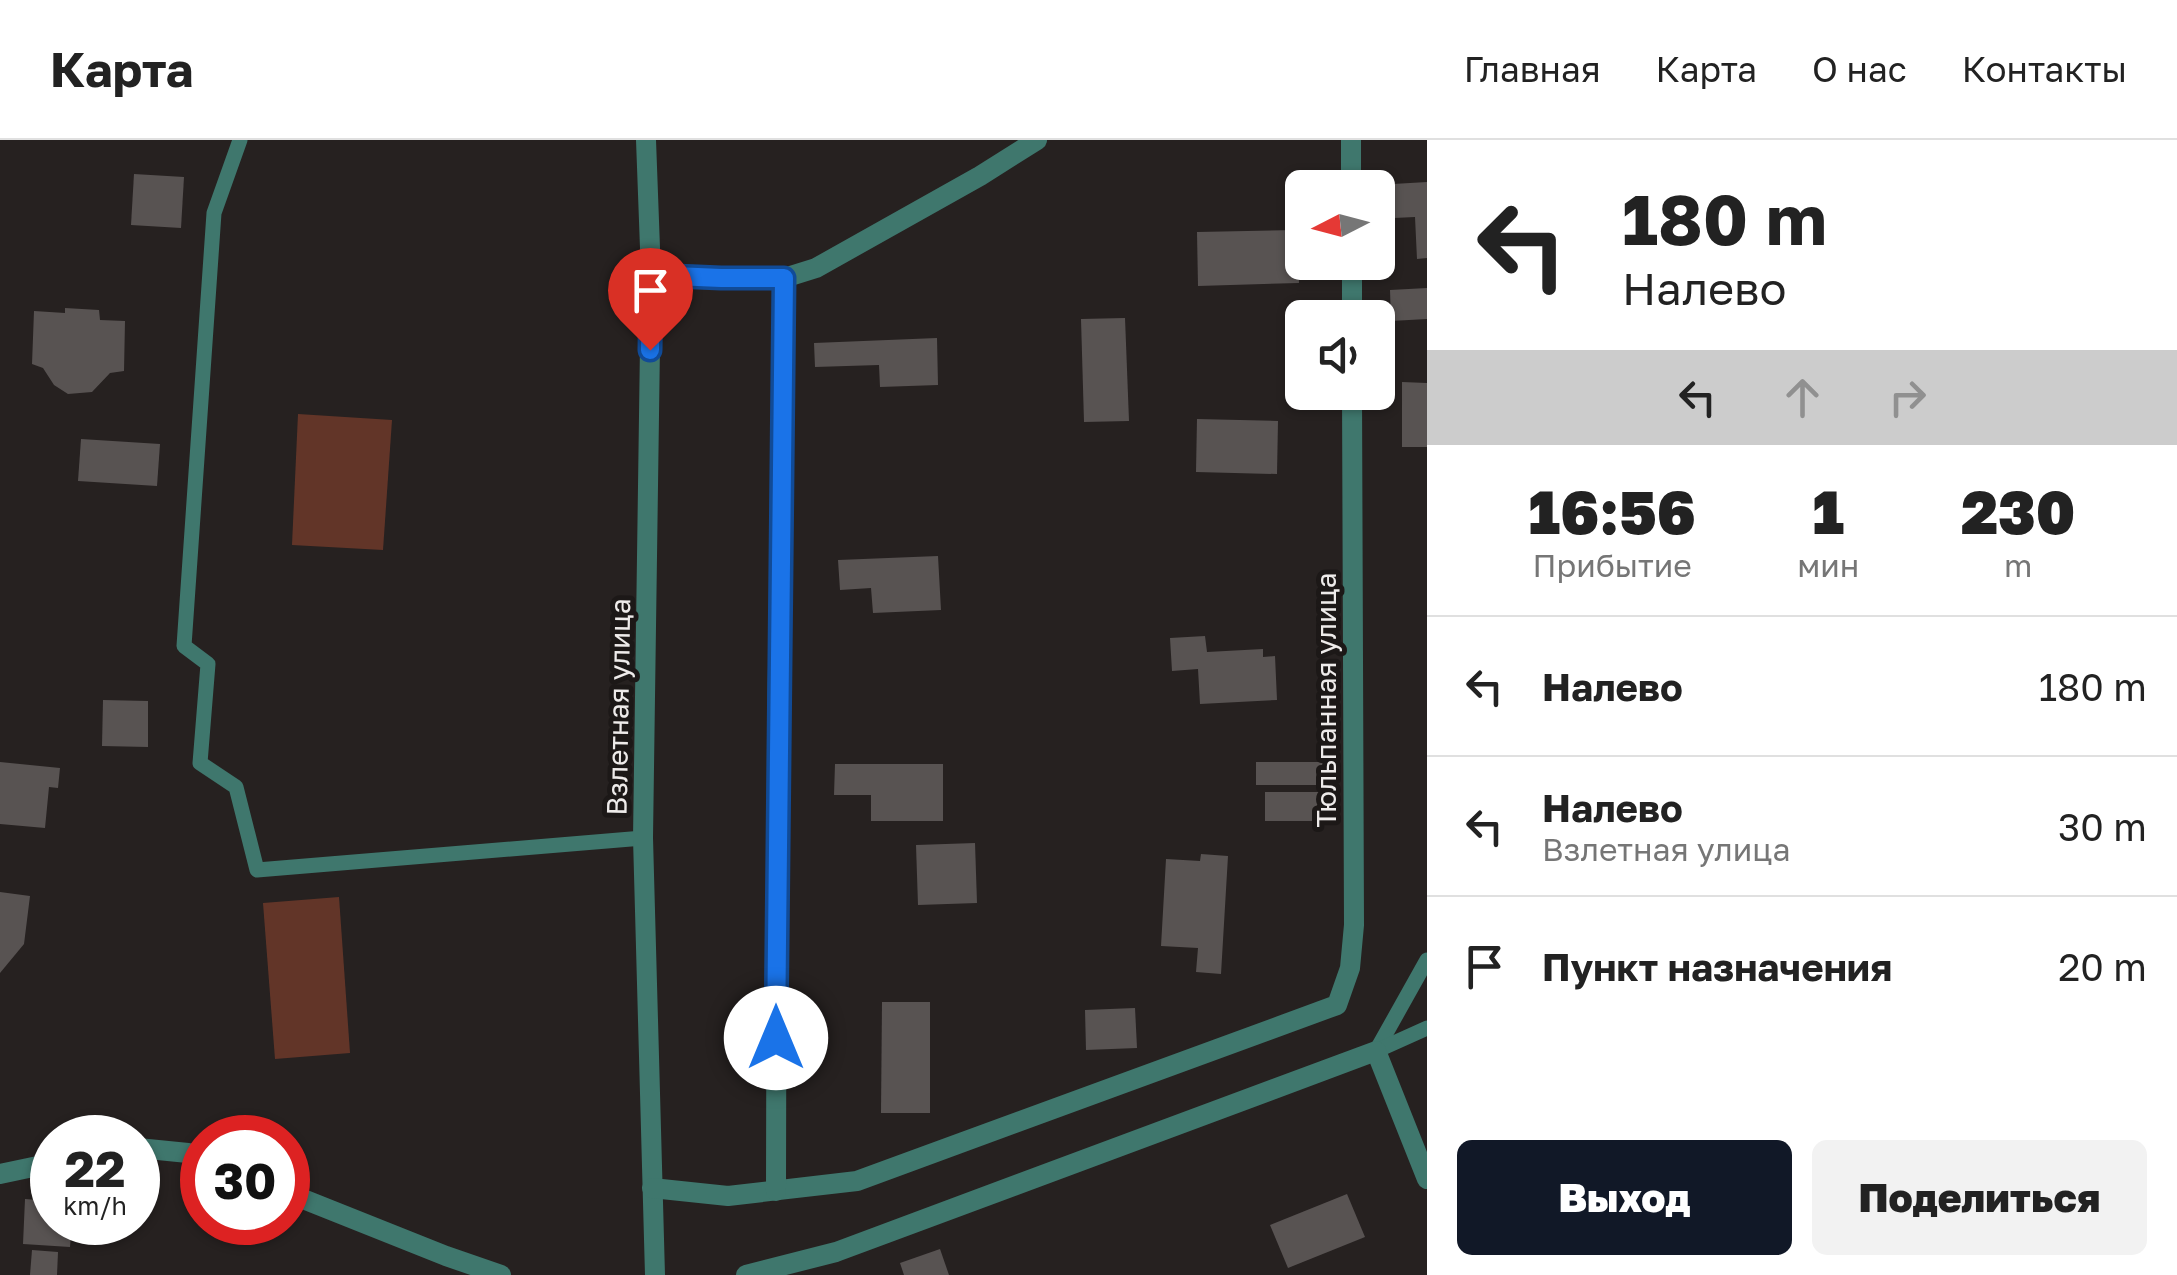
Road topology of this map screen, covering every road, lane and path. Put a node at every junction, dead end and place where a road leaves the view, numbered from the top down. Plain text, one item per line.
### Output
1 (240, 140) edge
2 (646, 140) edge
3 (1037, 140) edge
4 (1351, 140) edge
5 (1352, 170) edge
6 (651, 275) junction
7 (784, 278) junction
8 (1352, 410) edge
9 (644, 838) junction
10 (1427, 960) edge
11 (1427, 1028) edge
12 (1376, 1052) junction
13 (30, 1168) edge
14 (0, 1174) edge
15 (1427, 1179) edge
16 (652, 1188) junction
17 (776, 1191) junction
18 (310, 1201) edge
19 (501, 1275) edge
20 (654, 1275) edge
21 (746, 1275) edge

1 - 9 lane
2 - 6 street, Взлетная улица
3 - 7 street
4 - 5 street
6 - 7 street
6 - 9 street, Взлетная улица
7 - 17 street
8 - 17 street, Тюльпанная улица
9 - 16 street, Взлетная улица
10 - 12 lane
11 - 12 lane
12 - 15 street
12 - 21 street
13 - 14 street
16 - 17 street
16 - 20 street, Взлетная улица
18 - 19 street

